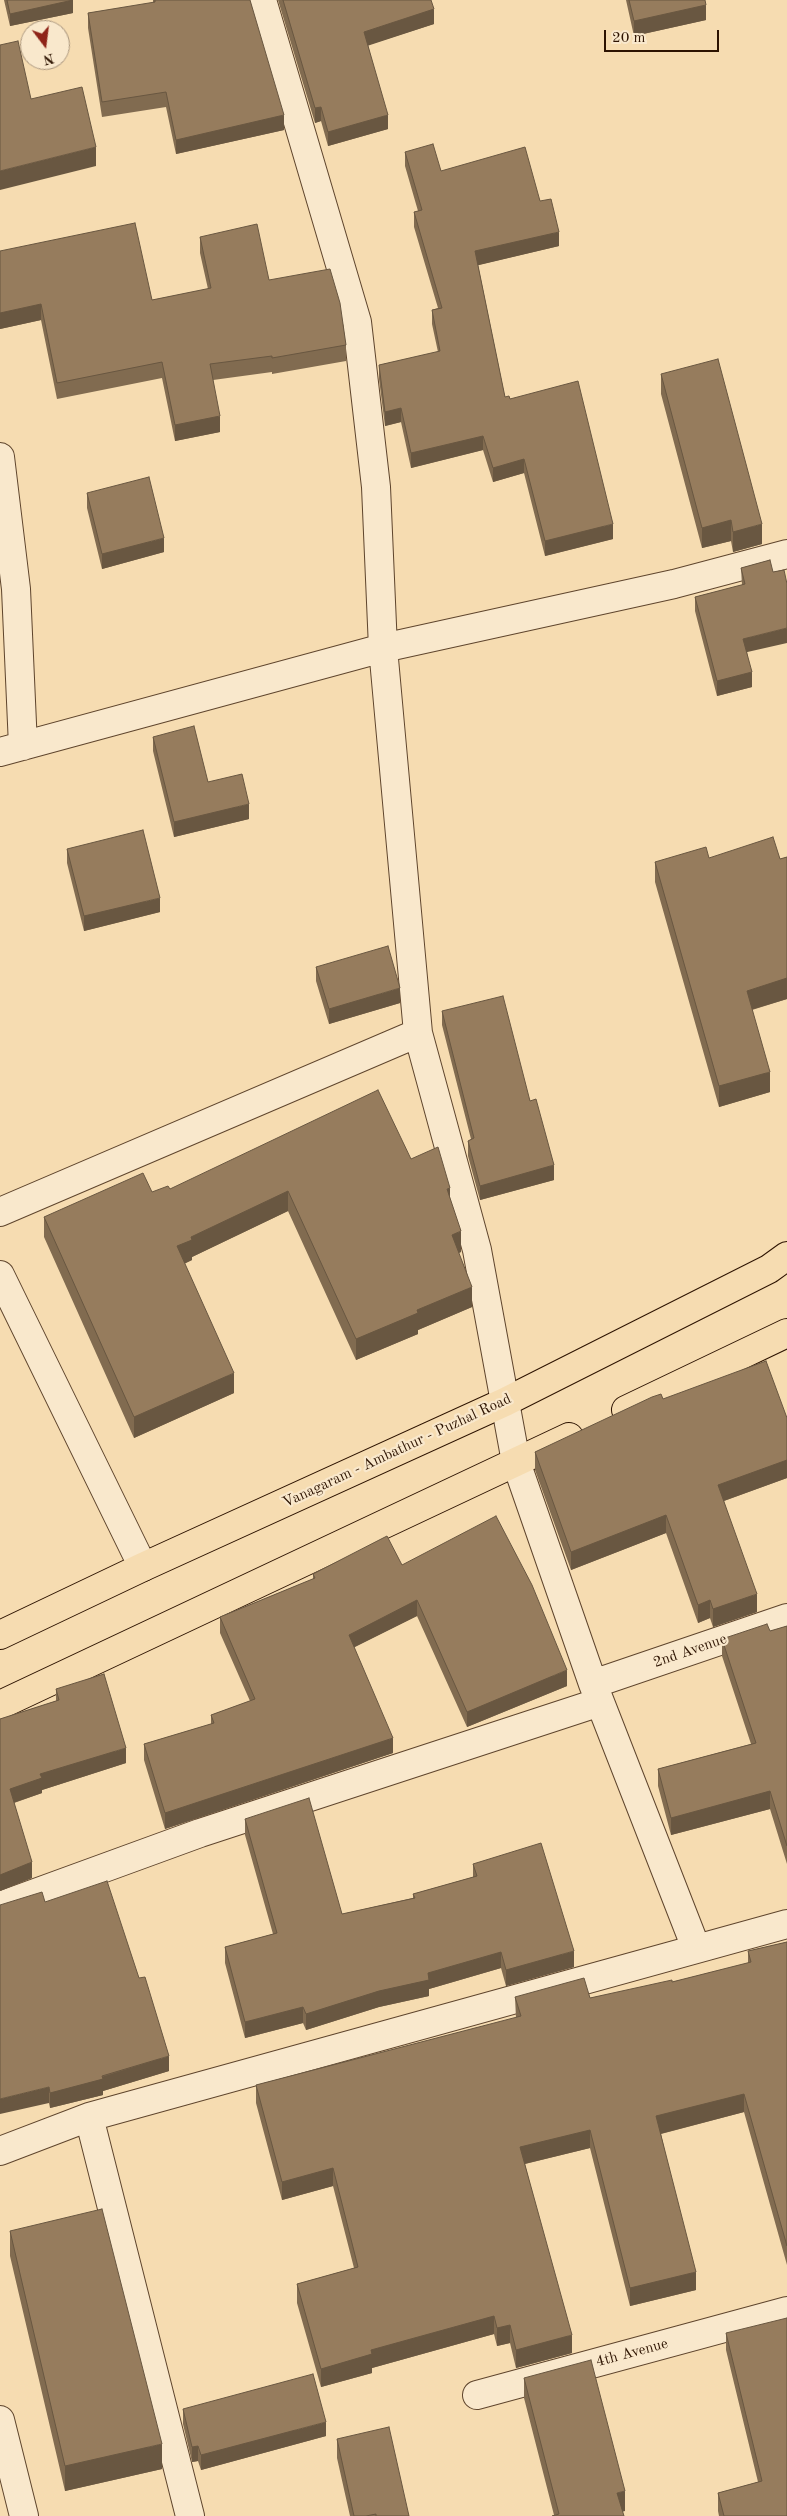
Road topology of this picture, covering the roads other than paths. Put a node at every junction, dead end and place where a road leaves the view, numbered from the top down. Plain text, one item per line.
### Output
1 (262, 0) edge
2 (0, 458) edge
3 (787, 554) edge
4 (8, 590) edge
5 (383, 648) junction
6 (11, 749) edge
7 (418, 1033) junction
8 (0, 1212) edge
9 (787, 1256) edge
10 (0, 1275) edge
11 (787, 1333) edge
12 (505, 1402) junction
13 (516, 1462) junction
14 (143, 1567) junction
15 (787, 1618) edge
16 (0, 1635) edge
17 (597, 1693) junction
18 (0, 1704) edge
19 (0, 1906) edge
20 (787, 1924) edge
21 (696, 1948) junction
22 (89, 2118) junction
23 (0, 2151) edge
24 (787, 2311) edge
25 (477, 2395) dead end
26 (0, 2420) edge
27 (24, 2516) edge
28 (190, 2516) edge

1 - 5 street
2 - 4 street
3 - 5 street
4 - 6 street
5 - 6 street
5 - 7 street
7 - 8 street
7 - 12 street
9 - 12 main road, Vanagaram - Ambathur - Puzhal Road
10 - 14 street
11 - 13 main road
12 - 13 street
12 - 14 main road, Vanagaram - Ambathur - Puzhal Road
13 - 17 street
13 - 18 main road
14 - 16 main road, Vanagaram - Ambathur - Puzhal Road
15 - 17 street, 2nd Avenue
17 - 19 street, 2nd Avenue
17 - 21 street
20 - 21 street
21 - 22 street
22 - 23 street
22 - 28 street
24 - 25 street, 4th Avenue
26 - 27 street

